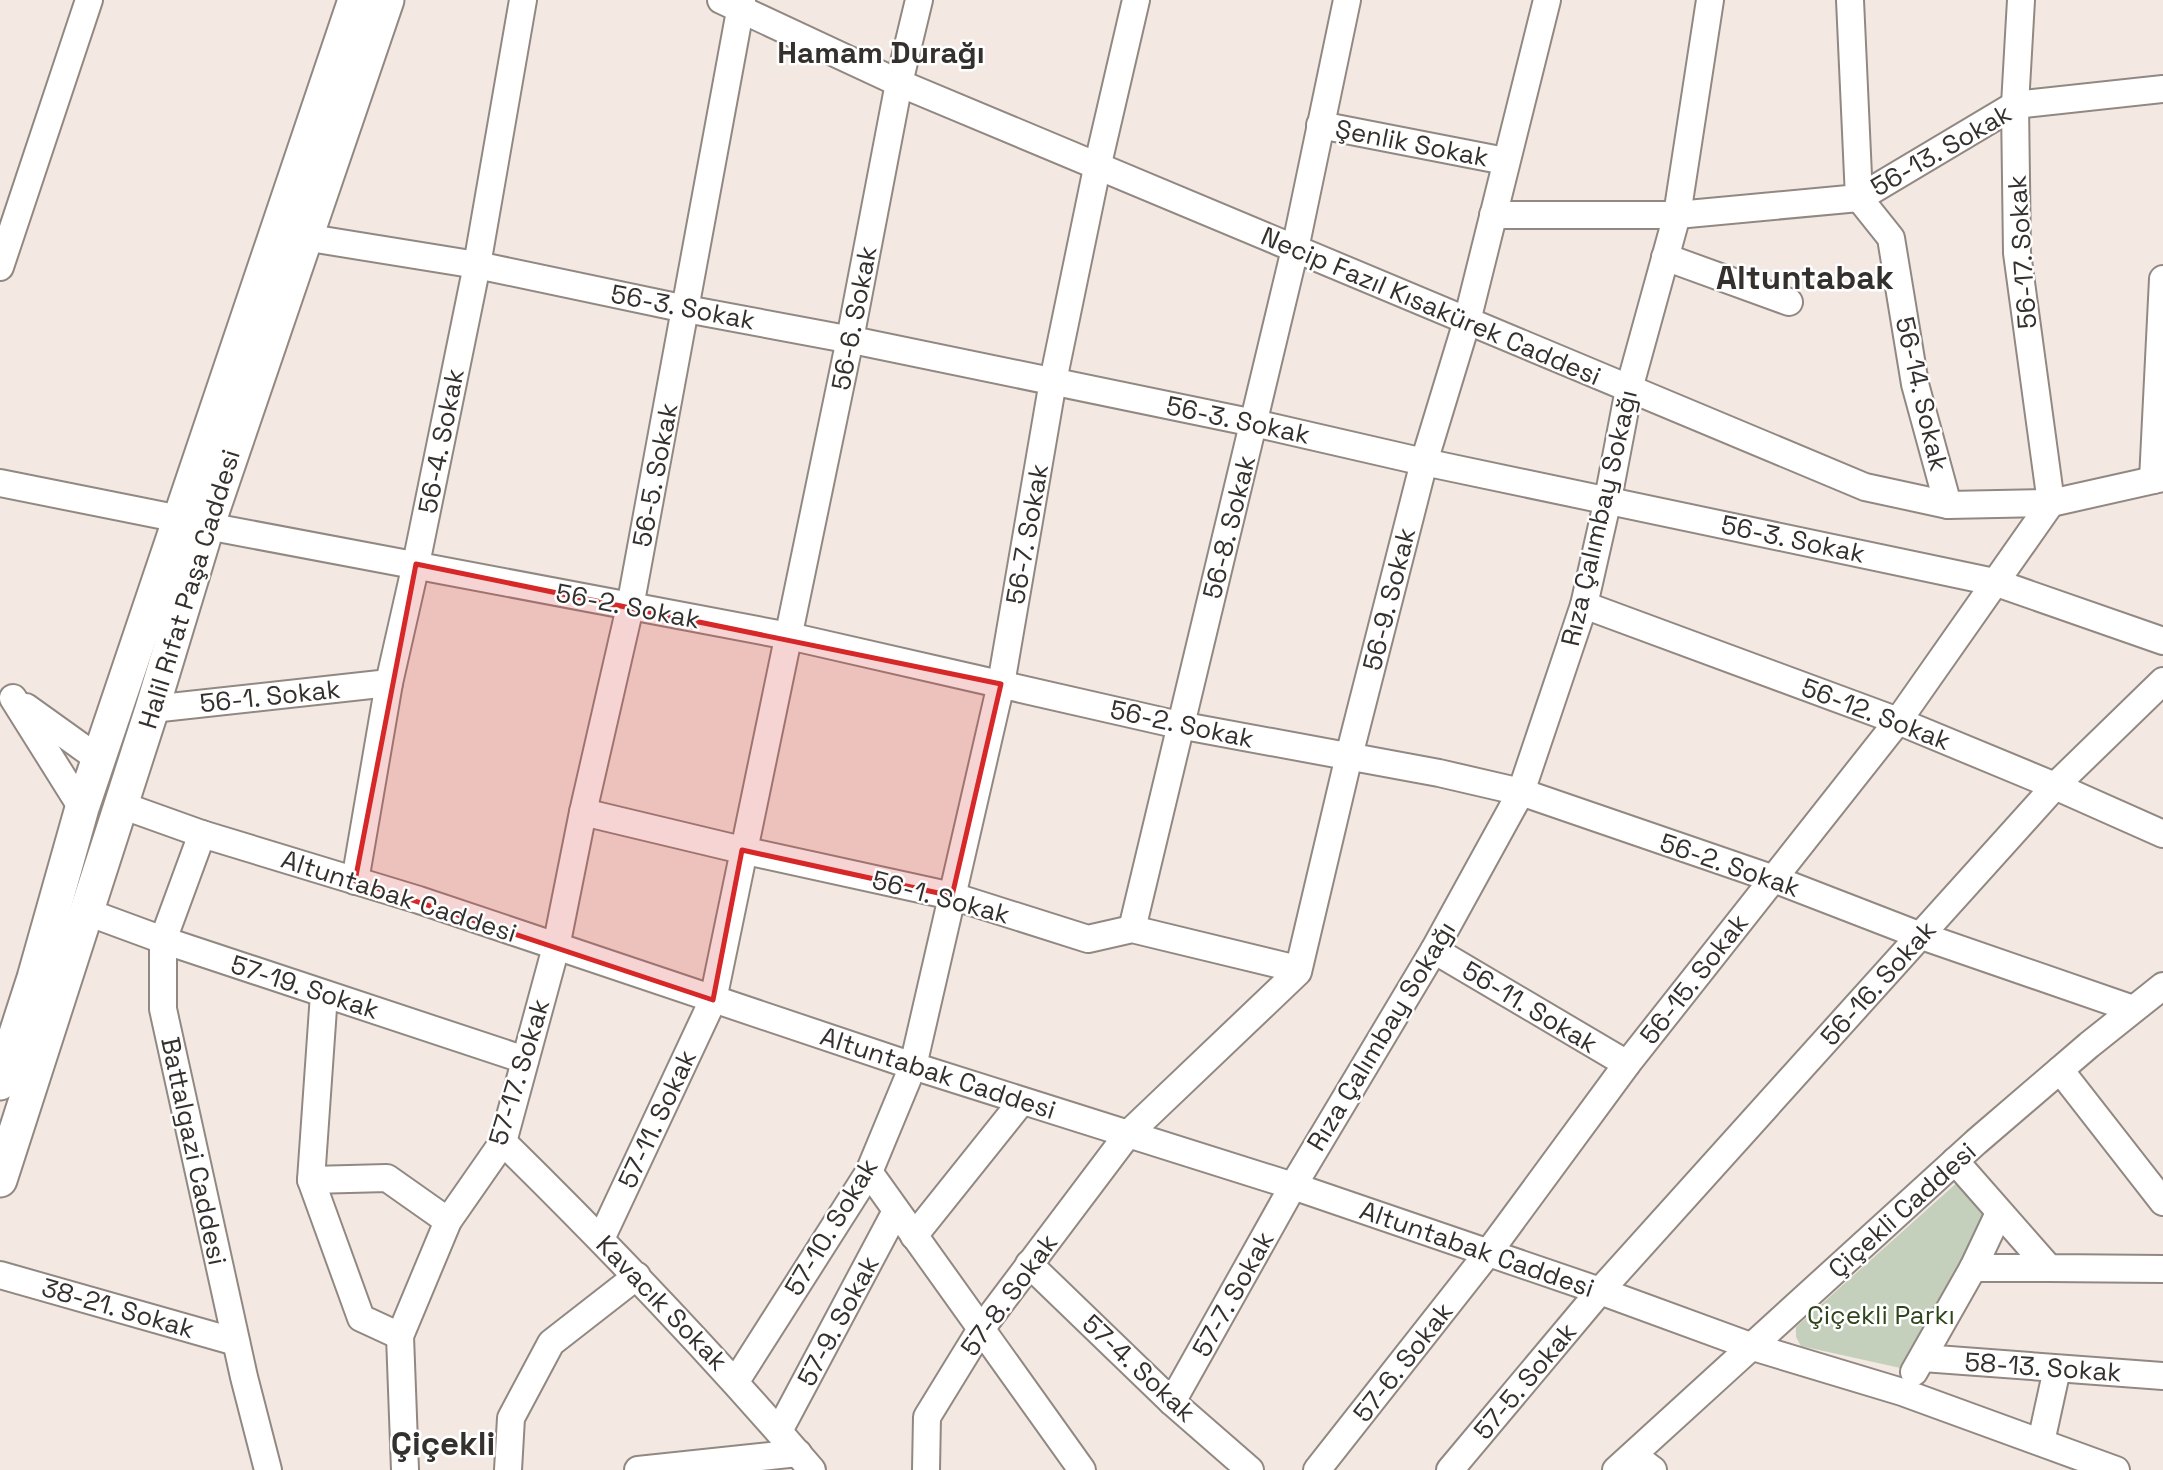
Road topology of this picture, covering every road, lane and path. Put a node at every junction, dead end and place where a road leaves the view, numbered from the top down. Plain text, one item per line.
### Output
1 (89, 0) edge
2 (355, 0) edge
3 (387, 0) edge
4 (523, 0) edge
5 (919, 0) edge
6 (1136, 0) edge
7 (1347, 0) edge
8 (1546, 0) edge
9 (1710, 0) edge
10 (1850, 0) edge
11 (2021, 0) edge
12 (735, 3) edge
13 (899, 83) junction
14 (2163, 89) edge
15 (2015, 105) junction
16 (1320, 125) junction
17 (1505, 161) junction
18 (1097, 168) junction
19 (1859, 198) junction
20 (1493, 215) junction
21 (1677, 215) junction
22 (304, 237) junction
23 (1295, 249) junction
24 (1665, 257) junction
25 (477, 265) junction
26 (0, 267) edge
27 (2163, 279) edge
28 (1789, 302) dead end
29 (686, 309) junction
30 (1467, 321) junction
31 (850, 339) junction
32 (2162, 345) edge
33 (1052, 381) junction
34 (1629, 389) junction
35 (1254, 423) junction
36 (1424, 462) junction
37 (2158, 479) edge
38 (0, 483) edge
39 (1608, 499) junction
40 (2050, 503) junction
41 (1948, 505) junction
42 (194, 522) junction
43 (416, 564) junction
44 (1994, 582) junction
45 (1584, 605) junction
46 (630, 607) junction
47 (789, 636) junction
48 (2163, 640) edge
49 (2163, 681) edge
50 (389, 683) junction
51 (1001, 684) junction
52 (7, 692) edge
53 (152, 709) junction
54 (1898, 721) junction
55 (1180, 725) junction
56 (1349, 756) junction
57 (100, 760) junction
58 (2055, 786) junction
59 (1521, 792) junction
60 (121, 805) junction
61 (82, 808) junction
62 (583, 812) junction
63 (202, 834) junction
64 (2163, 834) edge
65 (742, 850) junction
66 (1774, 879) junction
67 (355, 881) junction
68 (952, 896) junction
69 (87, 912) junction
70 (1132, 929) junction
71 (1921, 936) junction
72 (163, 940) junction
73 (556, 947) junction
74 (1434, 950) junction
75 (1297, 969) junction
76 (324, 994) junction
77 (713, 1000) junction
78 (2152, 1002) edge
79 (525, 1060) junction
80 (1627, 1064) junction
81 (913, 1066) junction
82 (2060, 1070) junction
83 (0, 1083) edge
84 (1022, 1101) junction
85 (1128, 1134) junction
86 (503, 1142) junction
87 (1955, 1161) junction
88 (869, 1172) junction
89 (0, 1180) edge
90 (311, 1180) junction
91 (1293, 1186) junction
92 (2163, 1202) edge
93 (896, 1211) junction
94 (1999, 1213) junction
95 (448, 1221) junction
96 (914, 1236) junction
97 (601, 1239) junction
98 (1488, 1253) junction
99 (1029, 1264) junction
100 (1973, 1268) junction
101 (2049, 1268) junction
102 (2163, 1269) edge
103 (0, 1275) edge
104 (637, 1276) junction
105 (1600, 1291) junction
106 (981, 1329) junction
107 (400, 1336) junction
108 (236, 1342) junction
109 (1753, 1347) junction
110 (1923, 1358) junction
111 (2057, 1369) junction
112 (2163, 1376) edge
113 (736, 1381) junction
114 (1902, 1392) junction
115 (1172, 1402) junction
116 (779, 1431) junction
117 (2041, 1442) junction
118 (805, 1462) edge
119 (1634, 1465) edge
120 (268, 1470) edge
121 (405, 1470) edge
122 (508, 1470) edge
123 (638, 1470) edge
124 (926, 1470) edge
125 (1082, 1470) edge
126 (1250, 1470) edge
127 (1317, 1470) edge
128 (1450, 1470) edge
129 (2116, 1470) edge

1 - 26 street
2 - 42 main road, Halil Rıfat Paşa Caddesi
3 - 22 main road, Halil Rıfat Paşa Caddesi
4 - 25 street, 56-4. Sokak
5 - 13 street, 56-6. Sokak
6 - 18 street, 56-7. Sokak
7 - 16 street, 56-8. Sokak
8 - 17 street, 56-9. Sokak
9 - 21 street, Rıza Çalımbay Sokağı
10 - 19 street
11 - 15 street, 56-17. Sokak
12 - 13 street, Necip Fazıl Kısakürek Caddesi
12 - 29 street, 56-5. Sokak
13 - 18 street, Necip Fazıl Kısakürek Caddesi
13 - 31 street, 56-6. Sokak
14 - 15 street, 56-13. Sokak
15 - 19 street, 56-13. Sokak
15 - 40 street, 56-17. Sokak
16 - 17 street, Şenlik Sokak
16 - 23 street, 56-8. Sokak
17 - 20 street, 56-9. Sokak
18 - 23 street, Necip Fazıl Kısakürek Caddesi
18 - 33 street, 56-7. Sokak
19 - 21 street, 56-13. Sokak
19 - 41 street, 56-14. Sokak
20 - 21 street, 56-13. Sokak
20 - 30 street, 56-9. Sokak
21 - 24 street, Rıza Çalımbay Sokağı
22 - 25 street, 56-3. Sokak
22 - 42 main road, Halil Rıfat Paşa Caddesi
23 - 30 street, Necip Fazıl Kısakürek Caddesi
23 - 35 street, 56-8. Sokak
24 - 28 street
24 - 34 street, Rıza Çalımbay Sokağı
25 - 29 street, 56-3. Sokak
25 - 43 street, 56-4. Sokak
27 - 32 street
29 - 31 street, 56-3. Sokak
29 - 46 street, 56-5. Sokak
30 - 34 street, Necip Fazıl Kısakürek Caddesi
30 - 36 street, 56-9. Sokak
31 - 33 street, 56-3. Sokak
31 - 47 street, 56-6. Sokak
32 - 37 street
33 - 35 street, 56-3. Sokak
33 - 51 street, 56-7. Sokak
34 - 39 street, Rıza Çalımbay Sokağı
34 - 41 street, Necip Fazıl Kısakürek Caddesi
35 - 36 street, 56-3. Sokak
35 - 55 street, 56-8. Sokak
36 - 39 street, 56-3. Sokak
36 - 56 street, 56-9. Sokak
37 - 40 street, Necip Fazıl Kısakürek Caddesi
38 - 42 street, 56-2. Sokak
39 - 44 street, 56-3. Sokak
39 - 45 street, Rıza Çalımbay Sokağı
40 - 41 street, Necip Fazıl Kısakürek Caddesi
40 - 44 street, 56-15. Sokak
42 - 43 street, 56-2. Sokak
42 - 53 main road, Halil Rıfat Paşa Caddesi
42 - 57 main road, Halil Rıfat Paşa Caddesi
43 - 46 street, 56-2. Sokak
43 - 50 street, 56-4. Sokak
44 - 48 street, 56-3. Sokak
44 - 54 street, 56-15. Sokak
45 - 54 street, 56-12. Sokak
45 - 59 street, Rıza Çalımbay Sokağı
46 - 47 street, 56-2. Sokak
46 - 62 street, 56-5. Sokak
47 - 51 street, 56-2. Sokak
47 - 65 street, 56-6. Sokak
49 - 58 street, 56-16. Sokak
50 - 53 street, 56-1. Sokak
50 - 67 street, 56-4. Sokak
51 - 55 street, 56-2. Sokak
51 - 68 street, 56-7. Sokak
52 - 57 street
52 - 61 street
53 - 60 main road, Halil Rıfat Paşa Caddesi
54 - 58 street, 56-12. Sokak
54 - 66 street, 56-15. Sokak
55 - 56 street, 56-2. Sokak
55 - 70 street, 56-8. Sokak
56 - 59 street, 56-2. Sokak
56 - 75 street, 56-9. Sokak
57 - 61 main road, Halil Rıfat Paşa Caddesi
58 - 64 street, 56-12. Sokak
58 - 71 street, 56-16. Sokak
59 - 66 street, 56-2. Sokak
59 - 74 street, Rıza Çalımbay Sokağı
60 - 63 street, Altuntabak Caddesi
60 - 69 main road, Halil Rıfat Paşa Caddesi
61 - 83 main road, Halil Rıfat Paşa Caddesi
62 - 65 street, 56-1. Sokak
62 - 73 street, 56-5. Sokak
63 - 67 street, Altuntabak Caddesi
63 - 72 street, Battalgazi Caddesi
65 - 68 street, 56-1. Sokak
65 - 77 street, 57-11. Sokak
66 - 71 street, 56-2. Sokak
66 - 80 street, 56-15. Sokak
67 - 73 street, Altuntabak Caddesi
68 - 70 street, 56-1. Sokak
68 - 81 street, 56-7. Sokak
69 - 72 street, 57-19. Sokak
69 - 89 main road, Halil Rıfat Paşa Caddesi
70 - 75 street, 56-1. Sokak
71 - 78 street, 56-2. Sokak
71 - 105 street, 56-16. Sokak
72 - 76 street, 57-19. Sokak
72 - 108 street, Battalgazi Caddesi
73 - 77 street, Altuntabak Caddesi
73 - 79 street, 57-17. Sokak
74 - 80 street, 56-11. Sokak
74 - 91 street, Rıza Çalımbay Sokağı
75 - 85 street, 56-9. Sokak
76 - 79 street, 57-19. Sokak
76 - 90 street
77 - 81 street, Altuntabak Caddesi
77 - 97 street, 57-11. Sokak
78 - 82 street, Çiçekli Caddesi
79 - 86 street, 57-17. Sokak
80 - 98 street, 56-15. Sokak
81 - 84 street, Altuntabak Caddesi
81 - 88 street, 57-10. Sokak
82 - 87 street, Çiçekli Caddesi
82 - 92 street
84 - 85 street, Altuntabak Caddesi
84 - 96 street
85 - 91 street, Altuntabak Caddesi
85 - 99 street, 57-8. Sokak
86 - 95 street, 57-17. Sokak
86 - 97 street, Kavacık Sokak
87 - 94 street
87 - 109 street, Çiçekli Caddesi
88 - 93 street
88 - 113 street, 57-10. Sokak
90 - 95 street
90 - 107 street
91 - 98 street, Altuntabak Caddesi
91 - 115 street, 57-7. Sokak
93 - 96 street
93 - 116 street, 57-9. Sokak
94 - 100 street
94 - 101 street
95 - 107 street, 57-17. Sokak
96 - 106 street
97 - 104 street, Kavacık Sokak
98 - 105 street, Altuntabak Caddesi
98 - 127 street, 57-6. Sokak
99 - 106 street, 57-8. Sokak
99 - 115 street, 57-4. Sokak
100 - 101 street
100 - 110 street
101 - 102 street
103 - 108 street, 38-21. Sokak
104 - 113 street, Kavacık Sokak
104 - 122 street
105 - 109 street, Altuntabak Caddesi
105 - 128 street, 57-5. Sokak
106 - 124 street, 57-8. Sokak
106 - 125 street
107 - 121 street, 57-17. Sokak
108 - 120 street, Battalgazi Caddesi
109 - 114 street, Altuntabak Caddesi
109 - 119 street, Çiçekli Caddesi
110 - 111 street, 58-13. Sokak
110 - 114 street
111 - 112 street, 58-13. Sokak
111 - 117 street
113 - 116 street, Kavacık Sokak
114 - 117 street, Altuntabak Caddesi
115 - 126 street, 57-4. Sokak
116 - 118 street, Kavacık Sokak
117 - 129 street, Altuntabak Caddesi
118 - 123 street

